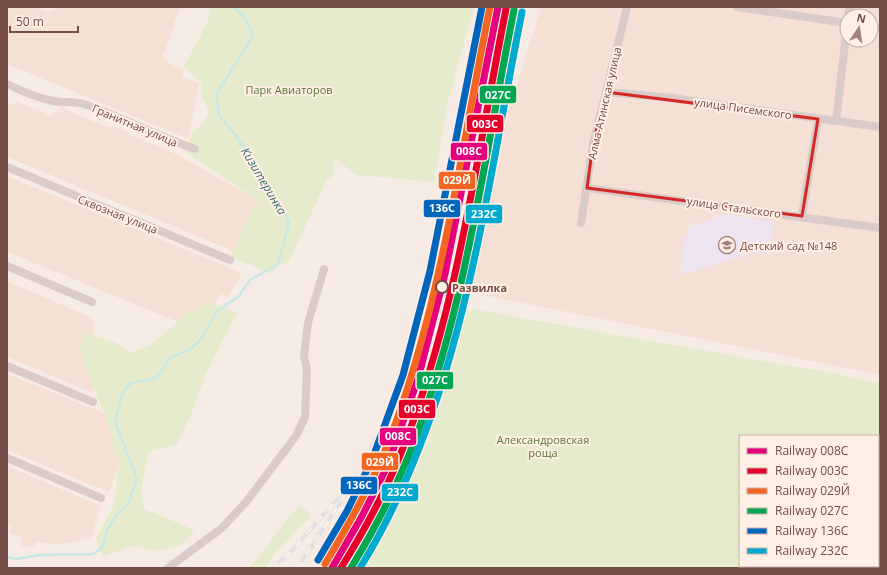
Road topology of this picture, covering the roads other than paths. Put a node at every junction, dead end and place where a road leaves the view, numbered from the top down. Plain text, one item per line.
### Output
1 (627, 7) edge
2 (737, 7) edge
3 (839, 24) edge
4 (844, 48) edge
5 (7, 84) edge
6 (606, 92) junction
7 (818, 119) junction
8 (836, 122) junction
9 (880, 127) edge
10 (195, 149) dead end
11 (7, 167) edge
12 (588, 188) junction
13 (802, 216) junction
14 (581, 223) dead end
15 (880, 228) edge
16 (230, 260) dead end
17 (7, 266) edge
18 (324, 269) dead end
19 (92, 302) dead end
20 (7, 366) edge
21 (92, 402) dead end
22 (7, 458) edge
23 (101, 498) dead end
24 (168, 568) edge

1 - 6 street, Алма-Атинская улица
2 - 3 street
4 - 8 street
5 - 10 street, Гранитная улица
6 - 7 street, улица Писемского
6 - 12 street, Алма-Атинская улица
7 - 8 street, улица Писемского
7 - 13 street
8 - 9 street, улица Писемского
11 - 16 street, Сквозная улица
12 - 13 street, улица Стальского
12 - 14 street, Алма-Атинская улица
13 - 15 street, улица Стальского
17 - 19 street
18 - 24 street
20 - 21 street
22 - 23 street

